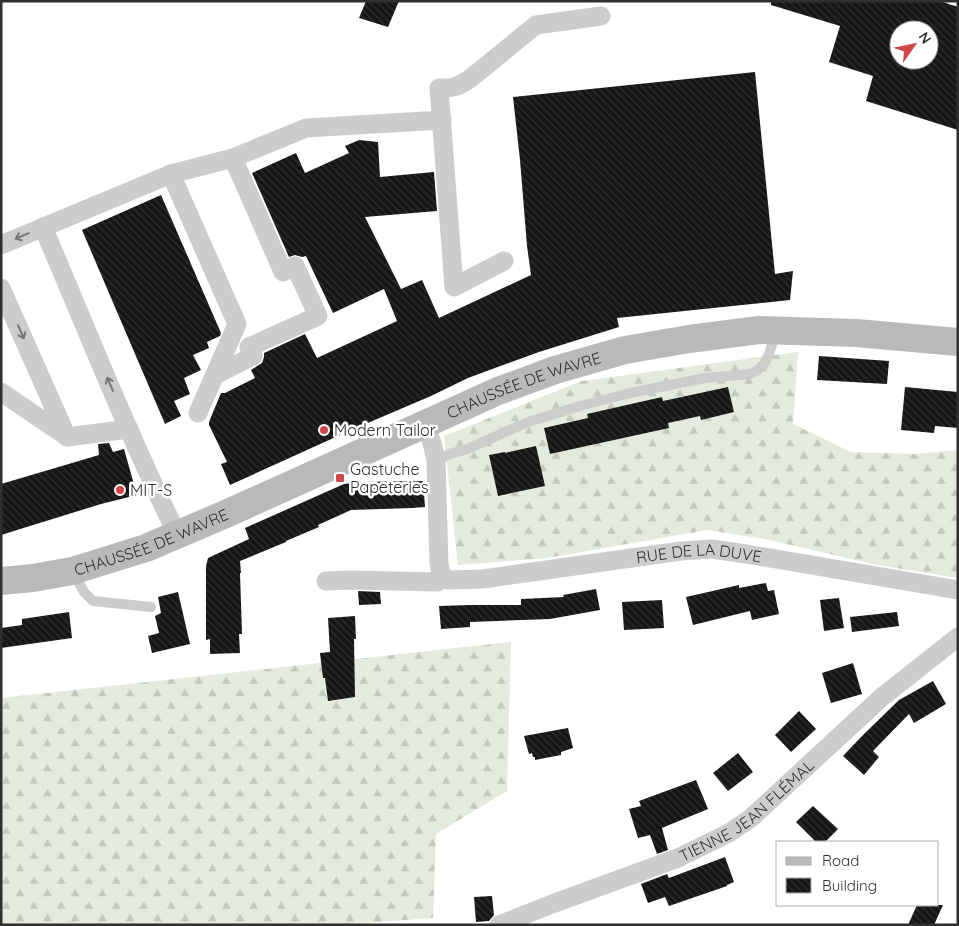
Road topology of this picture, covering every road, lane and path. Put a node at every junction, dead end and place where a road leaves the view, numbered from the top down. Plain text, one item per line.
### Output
1 (602, 16) dead end
2 (442, 120) junction
3 (233, 158) junction
4 (170, 174) junction
5 (44, 227) junction
6 (1, 245) edge
7 (504, 261) dead end
8 (1, 288) edge
9 (776, 330) junction
10 (958, 342) edge
11 (215, 375) junction
12 (1, 392) edge
13 (198, 413) dead end
14 (425, 423) junction
15 (129, 429) junction
16 (67, 437) junction
17 (436, 460) junction
18 (178, 534) junction
19 (72, 571) junction
20 (442, 574) junction
21 (1, 581) edge
22 (326, 581) dead end
23 (958, 590) edge
24 (151, 607) dead end
25 (958, 637) edge
26 (499, 925) edge

1 - 2 street
2 - 3 street
2 - 7 street
3 - 4 street
3 - 11 street
4 - 5 street
4 - 11 street
5 -> 6 street
15 -> 5 street
8 -> 16 street
9 - 10 main road, CHAUSSÉE DE WAVRE
9 - 14 main road, CHAUSSÉE DE WAVRE
9 - 17 lane
11 - 13 street
12 - 16 street
14 - 17 street
14 - 18 main road, CHAUSSÉE DE WAVRE
15 - 16 street
15 - 18 street
17 - 20 street
18 - 19 main road, CHAUSSÉE DE WAVRE
19 - 21 main road, CHAUSSÉE DE WAVRE
19 - 24 lane
20 - 22 street
20 - 23 street, RUE DE LA DUVE
25 - 26 street, TIENNE JEAN FLÉMAL

